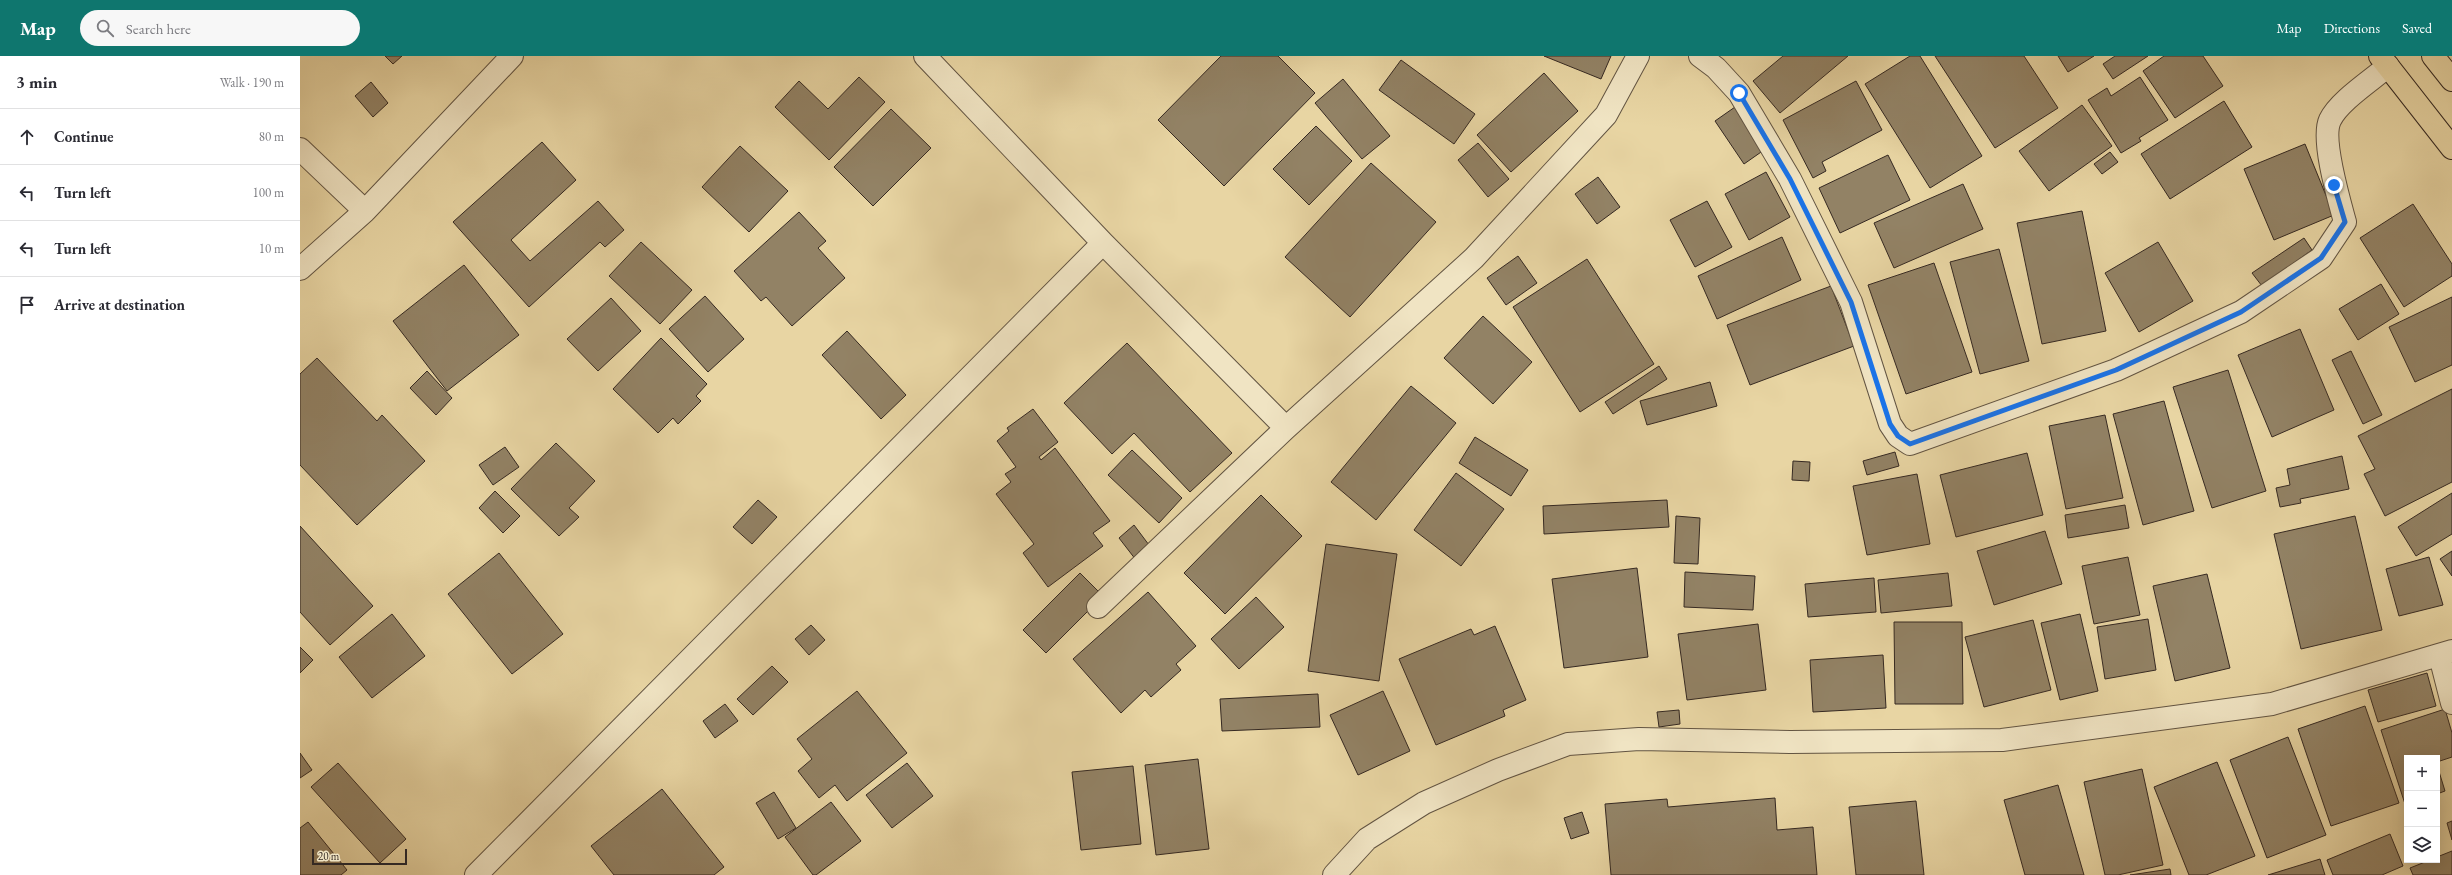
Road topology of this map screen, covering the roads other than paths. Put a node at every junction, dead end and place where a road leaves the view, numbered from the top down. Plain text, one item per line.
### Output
1 (512, 56) edge
2 (925, 56) edge
3 (1638, 56) edge
4 (1700, 56) edge
5 (2433, 56) edge
6 (2384, 61) edge
7 (2452, 80) edge
8 (2452, 148) edge
9 (300, 149) edge
10 (365, 211) junction
11 (1103, 243) junction
12 (300, 269) edge
13 (1286, 428) junction
14 (1098, 607) dead end
15 (2446, 654) edge
16 (2452, 703) edge
17 (476, 875) edge
18 (1334, 875) edge

1 - 10 street
2 - 11 street
3 - 13 street
4 - 6 street
5 - 7 main road
6 - 8 main road
9 - 10 street
10 - 12 street
11 - 13 street
11 - 17 street
13 - 14 street
15 - 16 street
15 - 18 street

